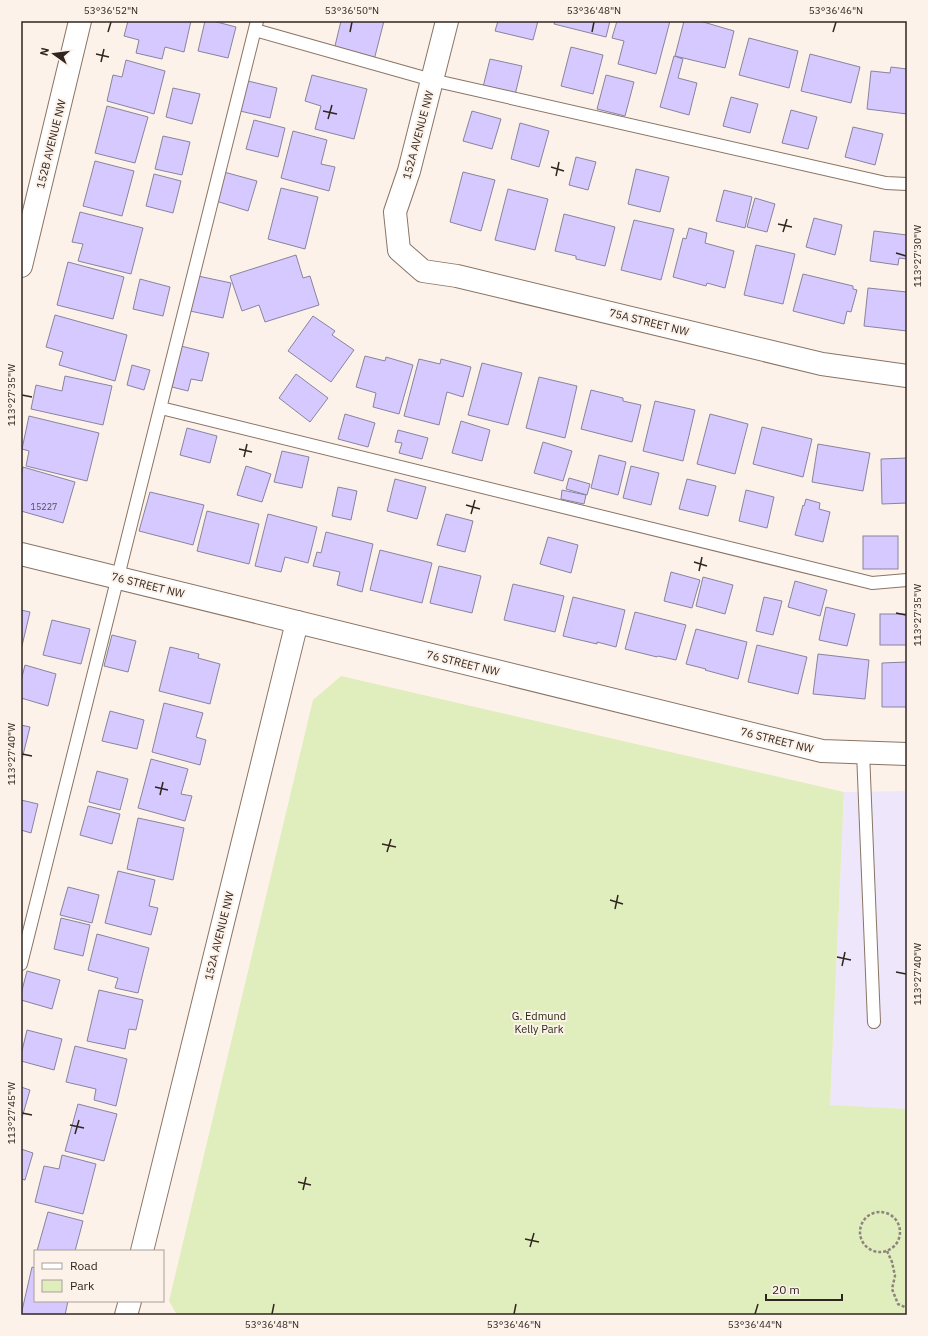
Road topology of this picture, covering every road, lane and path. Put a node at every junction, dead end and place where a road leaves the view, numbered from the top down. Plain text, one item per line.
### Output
1 (80, 21) edge
2 (447, 21) edge
3 (256, 25) edge
4 (432, 80) junction
5 (907, 184) edge
6 (399, 250) joint
7 (21, 266) edge
8 (907, 376) edge
9 (161, 408) junction
10 (21, 554) edge
11 (118, 578) junction
12 (907, 580) edge
13 (297, 622) junction
14 (863, 752) junction
15 (907, 754) edge
16 (21, 964) edge
17 (874, 1022) dead end
18 (142, 1250) edge
19 (887, 1251) junction
20 (130, 1302) edge
21 (907, 1308) edge
22 (126, 1315) edge

1 - 7 street, 152B AVENUE NW
2 - 4 street, 152A AVENUE NW
3 - 4 lane
3 - 9 lane
4 - 5 lane
4 - 6 street, 152A AVENUE NW
6 - 8 street, 75A STREET NW
9 - 11 lane
9 - 12 lane
10 - 11 street, 76 STREET NW
11 - 13 street, 76 STREET NW
11 - 16 lane
13 - 14 street, 76 STREET NW
13 - 18 street, 152A AVENUE NW
14 - 15 street, 76 STREET NW
14 - 17 lane
19 - 19 path
19 - 21 path
20 - 22 street

